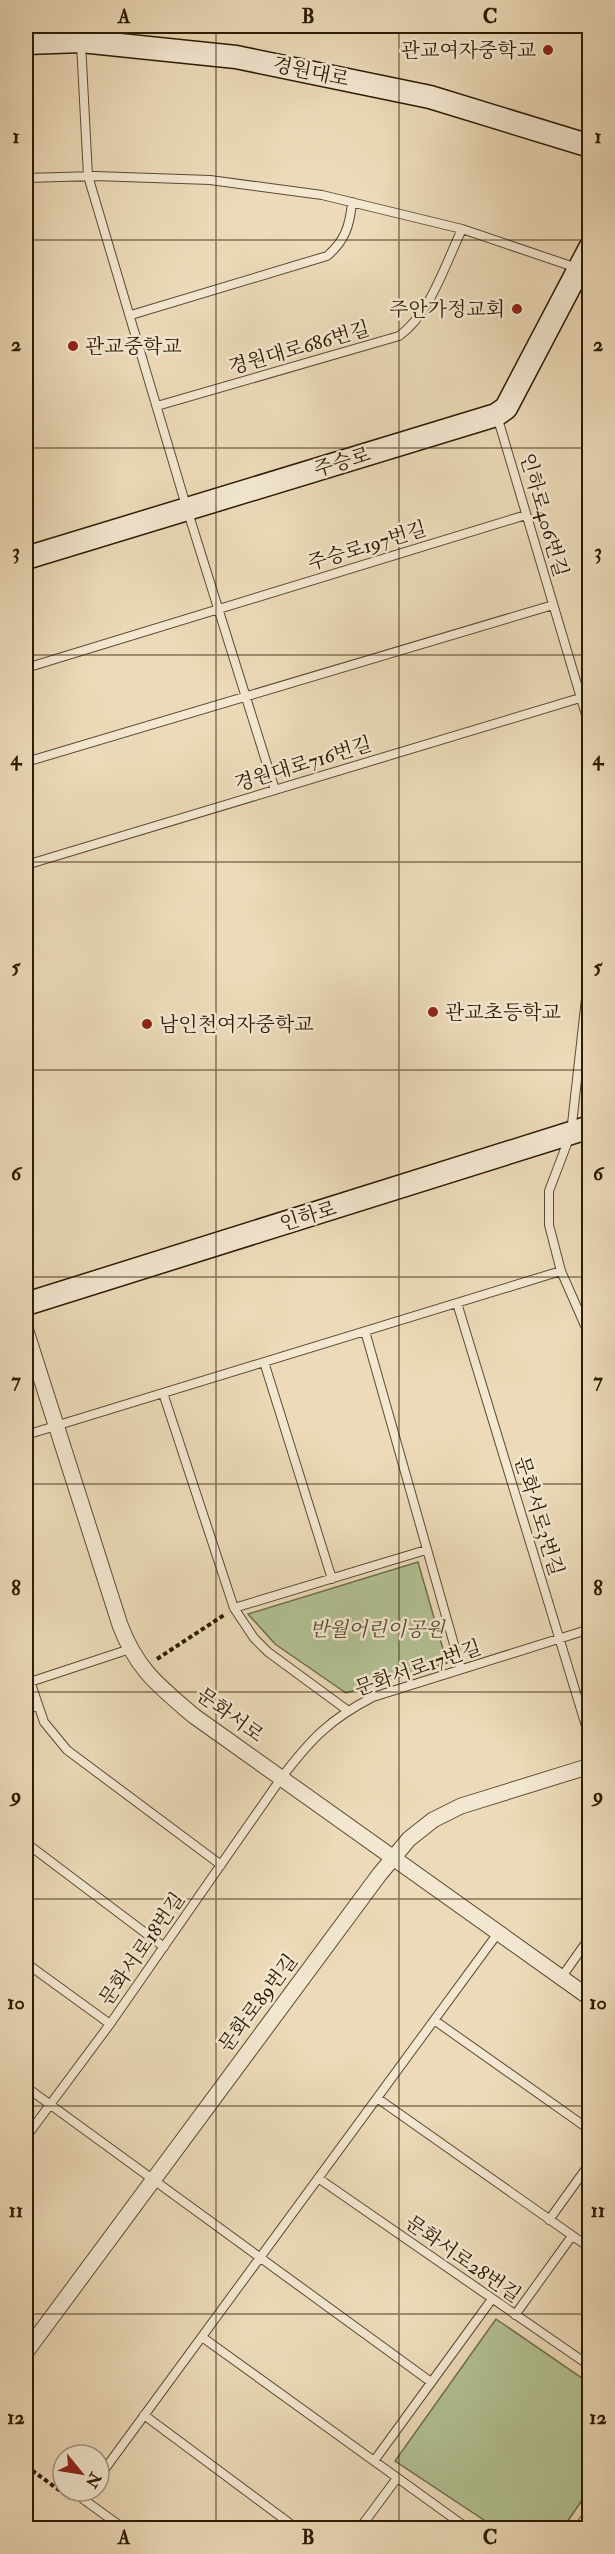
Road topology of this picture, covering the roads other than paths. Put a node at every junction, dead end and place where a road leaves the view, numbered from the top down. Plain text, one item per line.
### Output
1 (81, 41) junction
2 (26, 43) edge
3 (590, 146) edge
4 (88, 176) junction
5 (26, 178) edge
6 (352, 202) junction
7 (462, 229) junction
8 (586, 263) edge
9 (131, 315) junction
10 (157, 406) junction
11 (496, 415) junction
12 (187, 509) junction
13 (526, 515) junction
14 (26, 558) edge
15 (553, 605) junction
16 (218, 609) junction
17 (26, 668) edge
18 (590, 695) edge
19 (245, 696) junction
20 (580, 698) junction
21 (590, 728) edge
22 (26, 762) edge
23 (275, 790) junction
24 (26, 865) edge
25 (590, 963) edge
26 (580, 1130) edge
27 (561, 1271) junction
28 (457, 1303) junction
29 (26, 1304) edge
30 (26, 1331) edge
31 (365, 1331) junction
32 (590, 1337) edge
33 (264, 1362) junction
34 (163, 1393) junction
35 (590, 1394) edge
36 (590, 1400) edge
37 (57, 1426) junction
38 (26, 1435) edge
39 (426, 1550) junction
40 (332, 1579) junction
41 (234, 1608) junction
42 (590, 1629) edge
43 (559, 1639) junction
44 (130, 1649) junction
45 (26, 1669) edge
46 (461, 1670) junction
47 (30, 1682) junction
48 (37, 1706) junction
49 (26, 1710) edge
50 (348, 1710) junction
51 (590, 1739) edge
52 (590, 1766) edge
53 (282, 1777) junction
54 (26, 1843) edge
55 (392, 1857) junction
56 (221, 1865) junction
57 (498, 1933) junction
58 (590, 1937) edge
59 (164, 1947) junction
60 (26, 1963) edge
61 (561, 1978) junction
62 (590, 1998) edge
63 (434, 2020) junction
64 (110, 2024) junction
65 (26, 2087) edge
66 (377, 2098) junction
67 (50, 2105) junction
68 (590, 2130) edge
69 (26, 2137) edge
70 (590, 2163) edge
71 (318, 2178) junction
72 (153, 2179) junction
73 (549, 2220) junction
74 (572, 2236) junction
75 (590, 2248) edge
76 (260, 2258) junction
77 (492, 2299) junction
78 (515, 2314) junction
79 (202, 2337) junction
80 (26, 2352) edge
81 (590, 2366) edge
82 (431, 2382) junction
83 (144, 2415) junction
84 (111, 2460) edge
85 (374, 2461) junction
86 (397, 2478) junction
87 (88, 2503) edge
88 (590, 2512) edge
89 (123, 2529) edge
90 (297, 2529) edge
91 (360, 2529) edge
92 (467, 2529) edge
93 (578, 2529) edge

1 - 2 main road, 경원대로
1 - 3 main road, 경원대로
1 - 4 lane
4 - 5 lane
4 - 6 lane
4 - 9 lane
6 - 7 lane
6 - 9 lane
7 - 8 lane
7 - 10 lane, 경원대로686번길
8 - 11 main road
9 - 10 lane
10 - 12 lane
11 - 12 main road, 주승로
11 - 13 lane, 인하로406번길
12 - 14 main road, 주승로
12 - 16 lane
13 - 15 lane, 인하로406번길
13 - 16 lane, 주승로197번길
15 - 19 lane
15 - 20 lane, 인하로406번길
16 - 17 lane, 주승로197번길
16 - 19 lane
18 - 20 lane, 경원대로716번길
19 - 22 lane
19 - 23 lane
20 - 21 lane, 인하로406번길
20 - 23 lane, 경원대로716번길
23 - 24 lane, 경원대로716번길
25 - 26 lane
26 - 27 lane
26 - 29 main road, 인하로
27 - 28 lane
27 - 32 lane
28 - 31 lane
28 - 43 lane, 문화서로3번길
30 - 37 street, 문화서로
31 - 33 lane
31 - 39 lane
33 - 34 lane
33 - 40 lane
34 - 37 lane
34 - 41 lane
35 - 36 lane
37 - 38 lane
37 - 44 street, 문화서로
39 - 40 lane
39 - 46 lane
40 - 41 lane
41 - 50 lane
42 - 43 lane, 문화서로17번길
43 - 46 lane, 문화서로17번길
43 - 51 lane, 문화서로3번길
44 - 47 lane
44 - 53 street, 문화서로
45 - 47 lane
46 - 50 lane, 문화서로17번길
47 - 48 lane
48 - 49 lane
48 - 56 lane
50 - 53 lane, 문화서로17번길
52 - 55 street, 문화로89번길
53 - 55 street, 문화서로
53 - 56 lane, 문화서로18번길
54 - 59 lane
55 - 57 street, 문화서로
55 - 72 street, 문화로89번길
56 - 59 lane, 문화서로18번길
57 - 61 street, 문화서로
57 - 63 lane
58 - 61 lane
59 - 64 lane, 문화서로18번길
60 - 64 lane
61 - 62 street, 문화서로
63 - 66 lane
63 - 68 lane
64 - 67 lane, 문화서로18번길
65 - 67 lane
66 - 71 lane
66 - 73 lane
67 - 69 lane, 문화서로18번길
67 - 72 lane
70 - 73 lane
71 - 76 lane
71 - 77 lane, 문화서로28번길
72 - 76 lane
72 - 80 street, 문화로89번길
73 - 74 lane
74 - 75 lane
74 - 78 lane
76 - 79 lane
76 - 82 lane
77 - 78 lane, 문화서로28번길
77 - 82 lane
78 - 81 lane, 문화서로28번길
79 - 83 lane
79 - 85 lane
82 - 85 lane
83 - 84 lane
83 - 90 lane
85 - 86 lane
86 - 91 lane
86 - 92 lane
87 - 89 lane
88 - 93 lane

